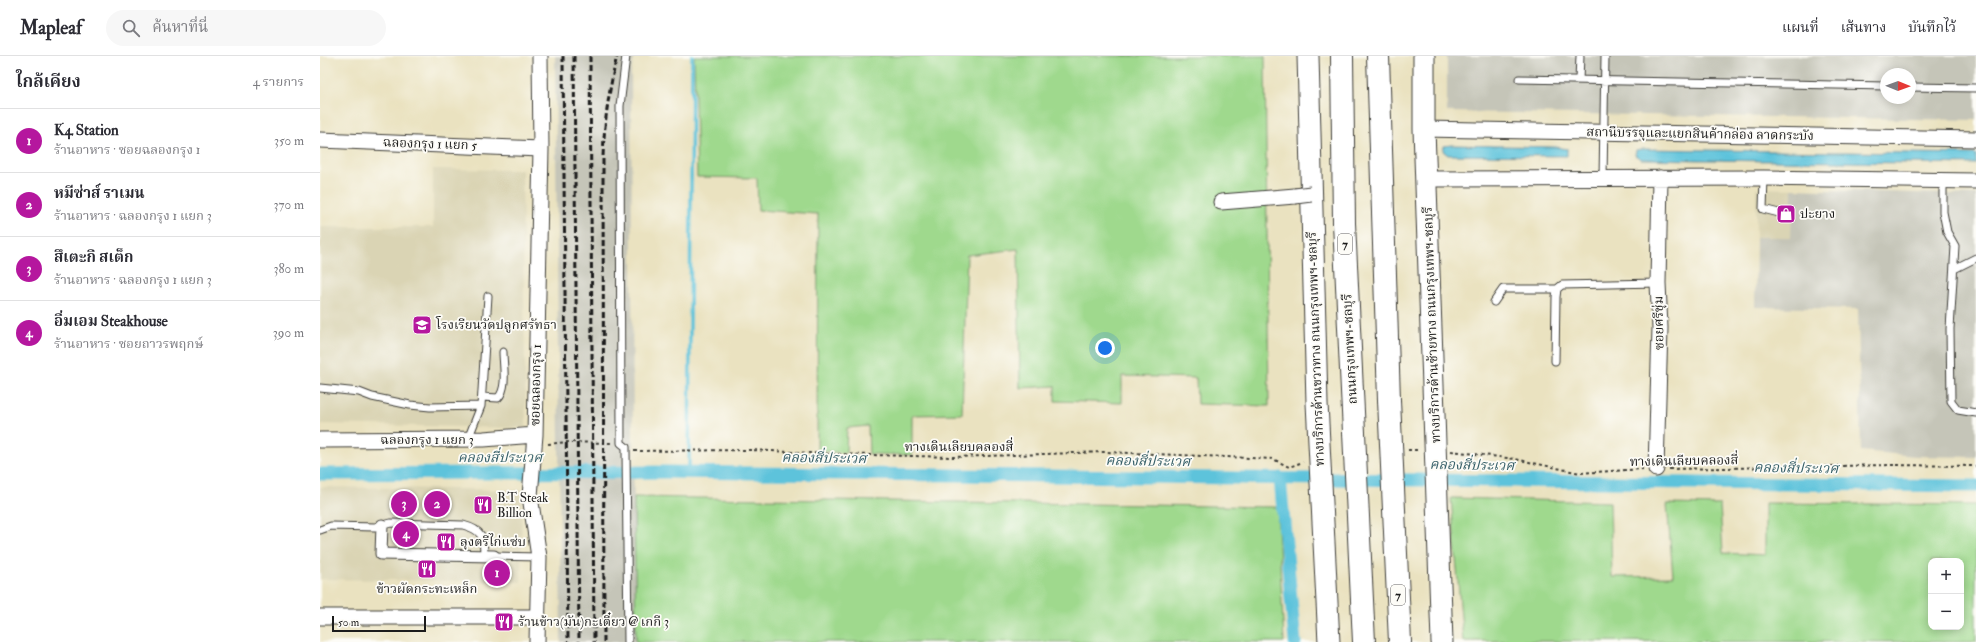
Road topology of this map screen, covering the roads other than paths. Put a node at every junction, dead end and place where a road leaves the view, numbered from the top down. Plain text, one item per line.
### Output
1 (540, 56) edge
2 (626, 56) edge
3 (1308, 56) edge
4 (1342, 56) edge
5 (1378, 56) edge
6 (1424, 56) edge
7 (1580, 56) edge
8 (1605, 56) edge
9 (1519, 79) dead end
10 (1579, 80) junction
11 (1605, 81) junction
12 (1880, 86) edge
13 (1916, 87) edge
14 (1976, 88) edge
15 (1424, 129) junction
16 (1604, 133) junction
17 (1976, 139) edge
18 (320, 140) edge
19 (541, 149) junction
20 (1603, 178) junction
21 (1660, 178) junction
22 (1764, 178) junction
23 (1426, 179) junction
24 (1943, 180) junction
25 (1976, 181) edge
26 (1303, 195) junction
27 (1221, 202) dead end
28 (1779, 213) dead end
29 (1976, 258) edge
30 (1954, 269) junction
31 (1658, 283) junction
32 (1557, 289) junction
33 (488, 296) dead end
34 (1494, 302) dead end
35 (503, 352) dead end
36 (1555, 362) dead end
37 (320, 388) edge
38 (482, 397) junction
39 (481, 406) junction
40 (1976, 413) edge
41 (468, 439) junction
42 (320, 440) edge
43 (533, 446) junction
44 (1656, 469) road end
45 (382, 525) junction
46 (320, 530) edge
47 (489, 556) junction
48 (539, 557) junction
49 (320, 617) edge
50 (537, 617) junction
51 (537, 642) edge
52 (628, 642) edge
53 (1329, 642) edge
54 (1364, 642) edge
55 (1400, 642) edge
56 (1442, 642) edge

1 - 19 street, ซอยฉลองกรุง 1
2 - 52 lane
3 - 26 main road, ทางบริการด้านขวาทาง ถนนกรุงเทพฯ-ชลบุรี
4 - 54 highway, ถนนกรุงเทพฯ-ชลบุรี / 7
5 - 55 highway, 7
6 - 15 main road, ทางบริการด้านซ้ายทาง ถนนกรุงเทพฯ-ชลบุรี
7 - 10 lane
8 - 11 lane
9 - 10 lane
10 - 11 lane
11 - 12 lane
11 - 16 lane
13 - 14 lane
15 - 16 street, สถานีบรรจุและแยกสินค้ากล่อง ลาดกระบัง
15 - 23 main road, ทางบริการด้านซ้ายทาง ถนนกรุงเทพฯ-ชลบุรี
16 - 17 street, สถานีบรรจุและแยกสินค้ากล่อง ลาดกระบัง
16 - 20 lane
18 - 19 street, ฉลองกรุง 1 แยก 5
19 - 43 street, ซอยฉลองกรุง 1
20 - 21 street
20 - 23 street
21 - 22 street
21 - 31 street, ซอยศรีชุ่ม
22 - 24 street
22 - 28 lane
23 - 56 main road, ทางบริการด้านซ้ายทาง ถนนกรุงเทพฯ-ชลบุรี
24 - 25 street
24 - 30 lane
26 - 27 street
26 - 53 main road, ทางบริการด้านขวาทาง ถนนกรุงเทพฯ-ชลบุรี
29 - 30 lane
30 - 40 lane
31 - 32 lane
31 - 44 street, ซอยศรีชุ่ม
32 - 34 lane
32 - 36 lane
33 - 38 lane
35 - 38 lane
37 - 39 lane
38 - 39 lane
39 - 41 lane
41 - 42 street, ฉลองกรุง 1 แยก 3
41 - 43 street, ฉลองกรุง 1 แยก 3
43 - 48 street, ซอยฉลองกรุง 1
45 - 46 lane
45 - 47 lane
45 - 47 street
47 - 48 lane
48 - 50 street, ซอยฉลองกรุง 1
49 - 50 street
50 - 51 street, ซอยฉลองกรุง 1

